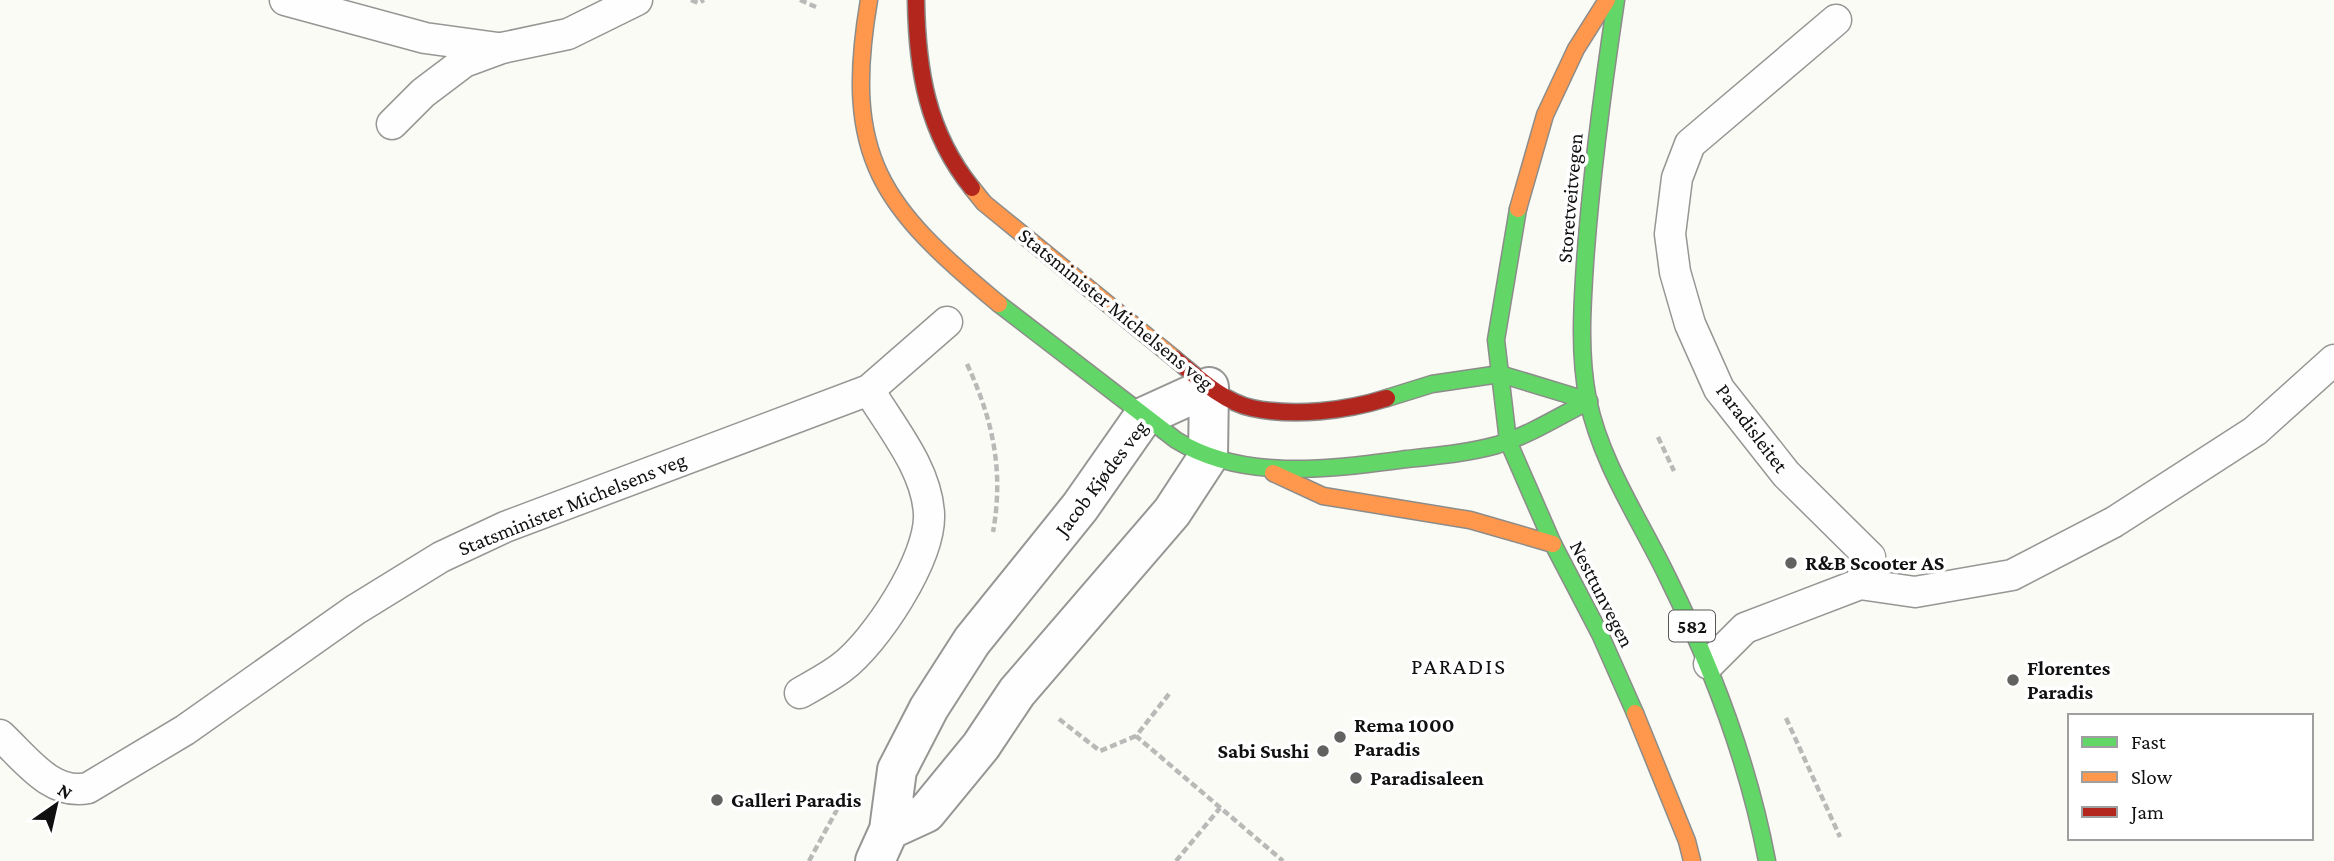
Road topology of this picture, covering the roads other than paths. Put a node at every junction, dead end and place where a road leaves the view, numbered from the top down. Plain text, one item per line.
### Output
1 (285, 0) edge
2 (637, 0) edge
3 (869, 0) edge
4 (916, 0) edge
5 (1607, 0) edge
6 (1616, 0) edge
7 (1836, 20) dead end
8 (502, 48) junction
9 (392, 124) dead end
10 (947, 323) dead end
11 (1496, 340) joint
12 (2334, 360) edge
13 (1500, 374) junction
14 (1209, 387) junction
15 (869, 390) junction
16 (1589, 401) junction
17 (1143, 418) junction
18 (1508, 441) junction
19 (1208, 457) junction
20 (1261, 468) junction
21 (1553, 544) junction
22 (1860, 583) junction
23 (1709, 664) junction
24 (800, 692) dead end
25 (0, 735) edge
26 (882, 846) edge
27 (1692, 861) edge
28 (1767, 861) edge

1 - 8 lane
2 - 8 lane
3 - 17 main road
4 - 14 main road, Statsminister Michelsens veg
5 - 11 main road, Storetveitvegen
6 - 16 main road, Storetveitvegen / 582
7 - 22 lane, Paradisleitet
8 - 9 lane
10 - 15 lane, Statsminister Michelsens veg
11 - 13 main road, Nesttunvegen
12 - 22 lane
13 - 14 main road, Statsminister Michelsens veg
13 - 16 main road, Statsminister Michelsens veg
13 - 18 main road, Nesttunvegen
14 - 17 street, Jacob Kjødes veg
14 - 19 street
15 - 24 lane
15 - 25 lane, Statsminister Michelsens veg
16 - 18 main road
16 - 23 main road, 582
17 - 19 main road
17 - 26 street, Jacob Kjødes veg
18 - 20 main road
18 - 21 main road, Nesttunvegen
19 - 20 main road
19 - 26 street, Jacob Kjødes veg
20 - 21 main road
21 - 27 main road, Nesttunvegen
22 - 23 lane
23 - 28 main road, 582

